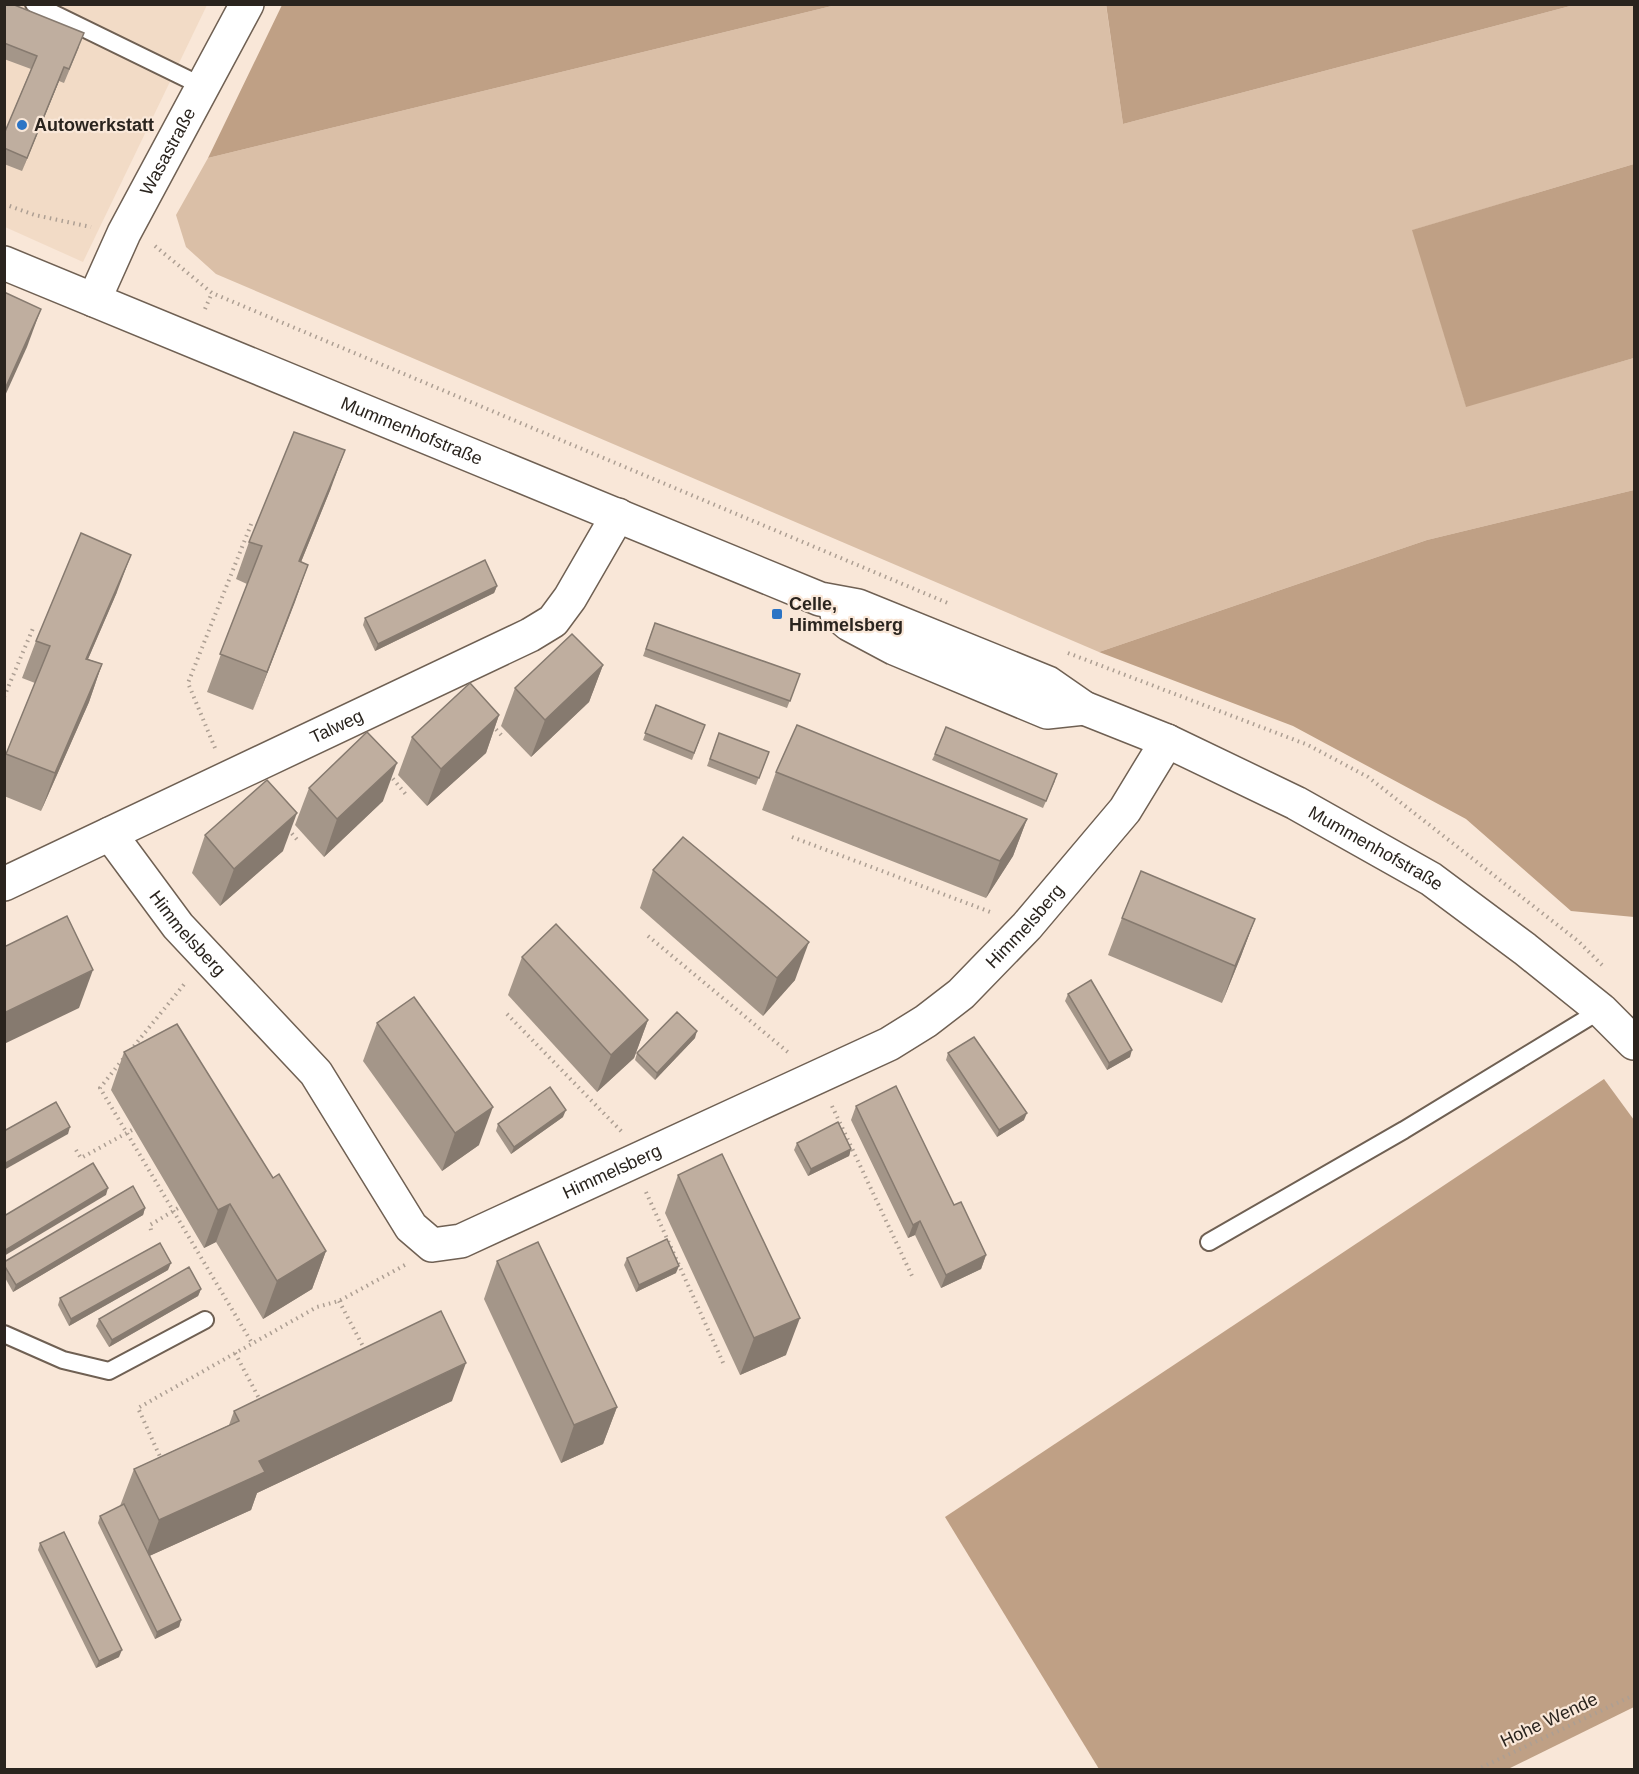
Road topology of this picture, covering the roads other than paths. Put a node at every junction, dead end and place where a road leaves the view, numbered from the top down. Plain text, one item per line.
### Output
1 (33, 4) edge
2 (247, 4) edge
3 (204, 87) junction
4 (4, 263) edge
5 (94, 300) junction
6 (618, 515) junction
7 (1167, 741) junction
8 (110, 834) junction
9 (4, 884) edge
10 (1601, 1011) junction
11 (1635, 1043) edge
12 (1209, 1242) dead end
13 (205, 1320) dead end
14 (4, 1334) edge

1 - 3 lane
2 - 3 street, Wasastraße
3 - 5 street, Wasastraße
4 - 5 street, Mummenhofstraße
5 - 6 street, Mummenhofstraße
6 - 7 street, Mummenhofstraße
6 - 8 street, Talweg
7 - 8 street, Himmelsberg
7 - 10 street, Mummenhofstraße
8 - 9 street, Talweg
10 - 11 street, Mummenhofstraße
10 - 12 lane
13 - 14 lane

